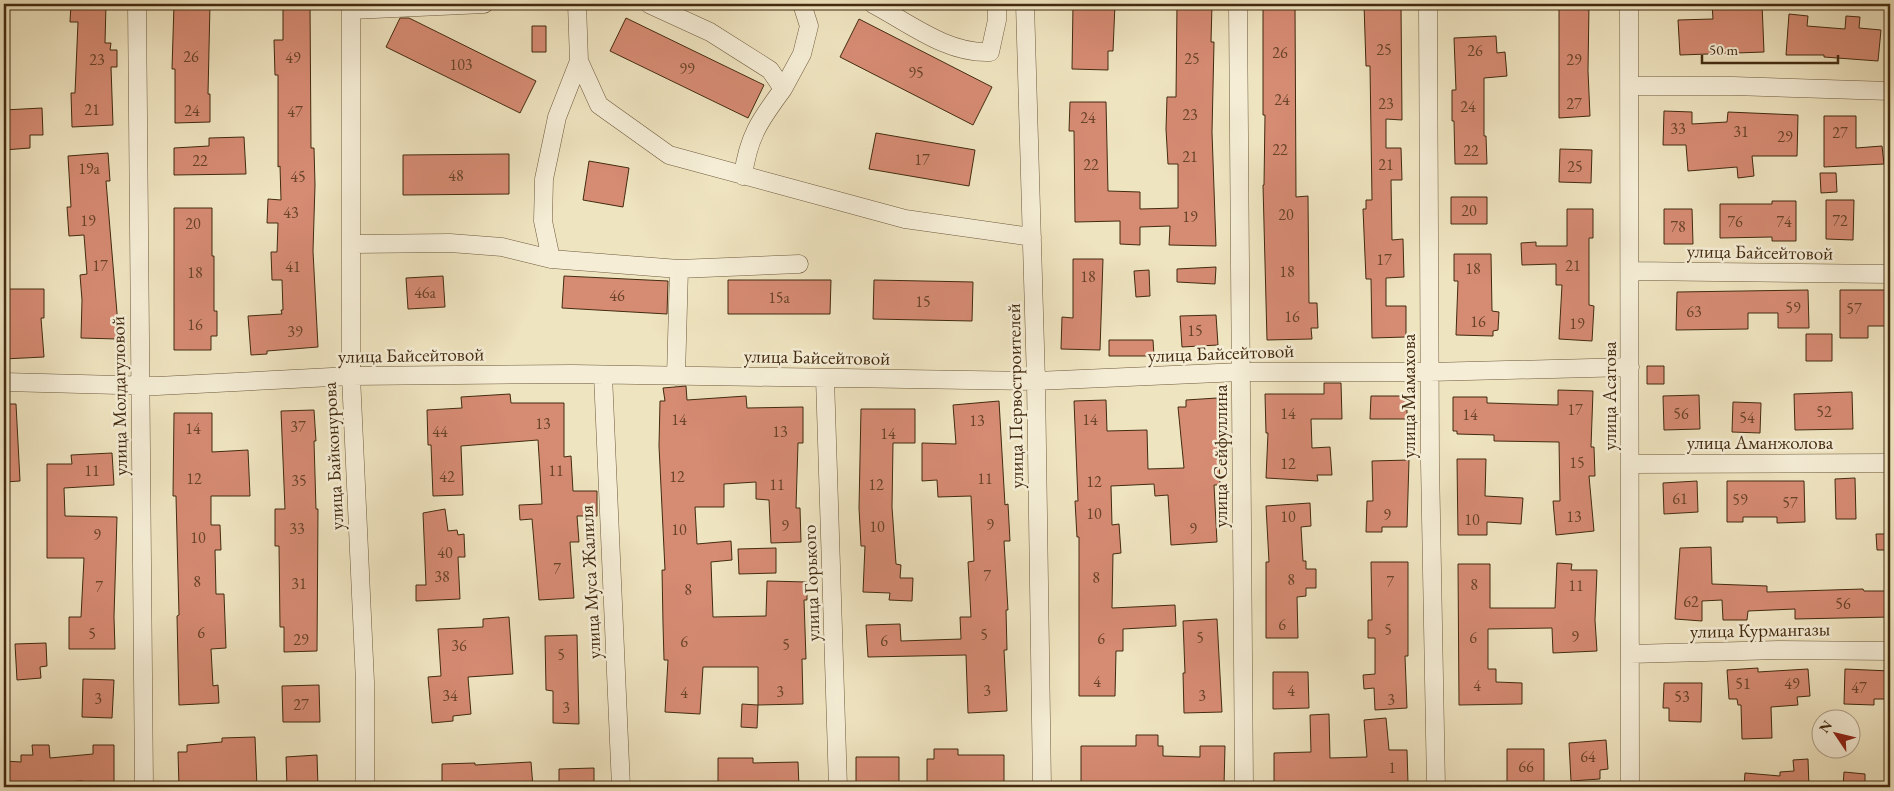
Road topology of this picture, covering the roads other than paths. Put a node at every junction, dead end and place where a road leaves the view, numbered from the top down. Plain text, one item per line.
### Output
1 (137, 4) edge
2 (484, 4) edge
3 (577, 4) edge
4 (648, 4) edge
5 (802, 4) edge
6 (873, 4) edge
7 (997, 4) edge
8 (1025, 4) edge
9 (1238, 4) edge
10 (1428, 4) edge
11 (1629, 4) edge
12 (352, 7) edge
13 (580, 61) junction
14 (1630, 86) junction
15 (783, 90) junction
16 (1890, 91) edge
17 (743, 176) junction
18 (1032, 237) junction
19 (353, 244) junction
20 (551, 259) junction
21 (799, 264) dead end
22 (679, 270) junction
23 (1630, 272) junction
24 (1890, 274) edge
25 (1630, 367) junction
26 (1241, 372) junction
27 (1429, 372) junction
28 (602, 375) junction
29 (351, 376) junction
30 (676, 376) junction
31 (826, 378) junction
32 (1036, 381) junction
33 (4, 382) edge
34 (140, 384) junction
35 (1890, 463) edge
36 (1630, 464) junction
37 (1890, 651) edge
38 (1630, 654) junction
39 (144, 787) edge
40 (365, 787) edge
41 (621, 787) edge
42 (838, 787) edge
43 (1042, 787) edge
44 (1244, 787) edge
45 (1436, 787) edge
46 (1630, 787) edge

1 - 34 street, улица Молдагуловой
2 - 12 street
3 - 13 street
4 - 15 street
5 - 15 street
6 - 7 street
8 - 18 street, улица Первостроителей
9 - 26 street, улица Сейфуллина
10 - 27 street, улица Мамахова
11 - 14 street, улица Асатова
12 - 19 street, улица Байконурова
13 - 17 street
13 - 20 street
14 - 16 street
14 - 23 street, улица Асатова
15 - 17 street
17 - 18 street
18 - 32 street, улица Первостроителей
19 - 20 street
19 - 29 street, улица Байконурова
20 - 22 street
21 - 22 street
22 - 30 street
23 - 24 street, улица Байсейтовой
23 - 25 street, улица Асатова
25 - 27 street, улица Байсейтовой
25 - 36 street, улица Асатова
26 - 27 street, улица Байсейтовой
26 - 32 street, улица Байсейтовой
26 - 44 street, улица Сейфуллина
27 - 45 street, улица Мамахова
28 - 29 street, улица Байсейтовой
28 - 30 street, улица Байсейтовой
28 - 41 street, улица Муса Жалиля
29 - 34 street, улица Байсейтовой
29 - 40 street, улица Байконурова
30 - 31 street, улица Байсейтовой
31 - 32 street, улица Байсейтовой
31 - 42 street, улица Горького
32 - 43 street, улица Первостроителей
33 - 34 street, улица Байсейтовой
34 - 39 street, улица Молдагуловой
35 - 36 street, улица Аманжолова
36 - 38 street, улица Асатова
37 - 38 street, улица Курмангазы
38 - 46 street, улица Асатова

